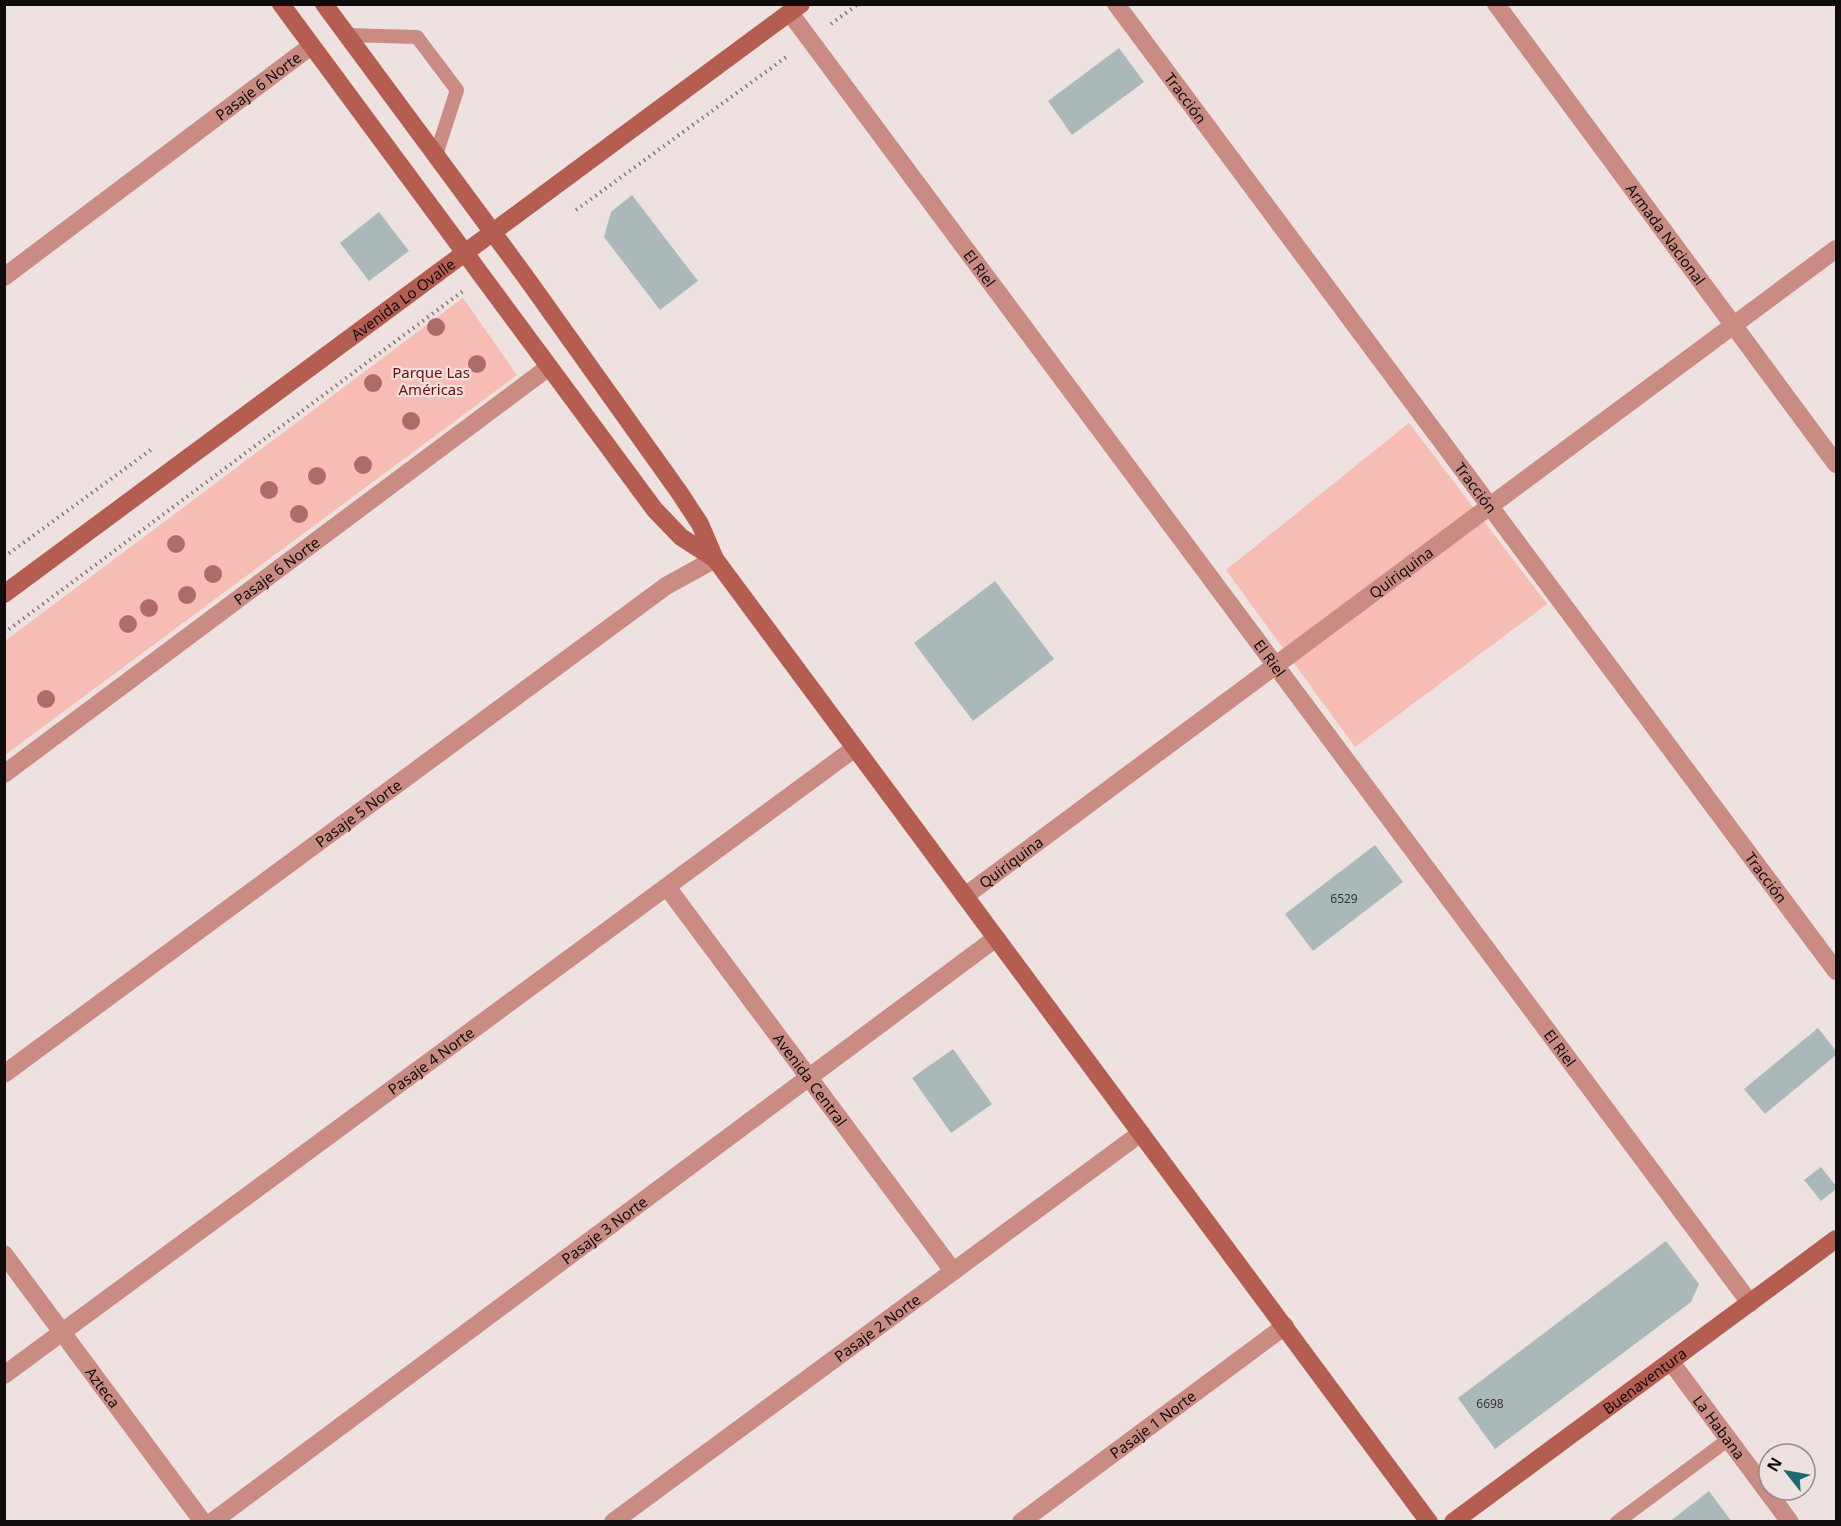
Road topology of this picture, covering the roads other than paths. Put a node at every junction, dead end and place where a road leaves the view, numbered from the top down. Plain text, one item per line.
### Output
1 (281, 4) edge
2 (324, 4) edge
3 (1116, 4) edge
4 (1496, 4) edge
5 (796, 9) edge
6 (346, 35) junction
7 (311, 46) junction
8 (435, 155) junction
9 (494, 233) junction
10 (1836, 249) edge
11 (466, 253) junction
12 (4, 277) edge
13 (1734, 325) junction
14 (549, 367) junction
15 (1836, 464) edge
16 (1490, 507) junction
17 (715, 558) junction
18 (4, 594) edge
19 (1274, 666) junction
20 (855, 747) junction
21 (4, 774) edge
22 (667, 886) junction
23 (965, 896) junction
24 (996, 938) junction
25 (1836, 971) edge
26 (4, 1074) edge
27 (809, 1077) junction
28 (1141, 1133) junction
29 (1836, 1239) edge
30 (4, 1254) edge
31 (953, 1271) junction
32 (1750, 1303) junction
33 (1285, 1326) junction
34 (63, 1332) junction
35 (1671, 1362) junction
36 (4, 1375) edge
37 (1729, 1439) junction
38 (202, 1521) edge
39 (212, 1521) edge
40 (614, 1521) edge
41 (1021, 1521) edge
42 (1430, 1521) edge
43 (1453, 1521) edge
44 (1617, 1521) edge
45 (1790, 1521) edge

1 - 7 street
2 - 6 street
3 - 16 street, Tracción
4 - 13 street, Armada Nacional
5 - 9 street, Avenida Lo Ovalle
5 - 19 street, El Riel
6 - 8 street
6 - 8 lane
7 - 11 street
7 - 12 street, Pasaje 6 Norte
8 - 9 street
9 - 11 street, Avenida Lo Ovalle
9 - 17 street
10 - 13 street, Quiriquina
11 - 14 street
11 - 18 street, Avenida Lo Ovalle
13 - 15 street, Armada Nacional
13 - 16 street, Quiriquina
14 - 17 street
14 - 21 street, Pasaje 6 Norte
16 - 19 street, Quiriquina
16 - 25 street, Tracción
17 - 20 street
17 - 26 street, Pasaje 5 Norte
19 - 23 street, Quiriquina
19 - 32 street, El Riel
20 - 22 street, Pasaje 4 Norte
20 - 23 street
22 - 27 street, Avenida Central
22 - 34 street, Pasaje 4 Norte
23 - 24 street
24 - 27 street, Pasaje 3 Norte
24 - 28 street
27 - 31 street, Avenida Central
27 - 39 street, Pasaje 3 Norte
28 - 31 street, Pasaje 2 Norte
28 - 33 street
29 - 32 street, Buenaventura
30 - 34 street, Azteca
31 - 40 street, Pasaje 2 Norte
32 - 35 street, Buenaventura
33 - 41 street, Pasaje 1 Norte
33 - 42 street
34 - 36 street, Pasaje 4 Norte
34 - 38 street, Azteca
35 - 37 street, La Habana
35 - 43 street, Buenaventura
37 - 44 lane
37 - 45 street, La Habana

